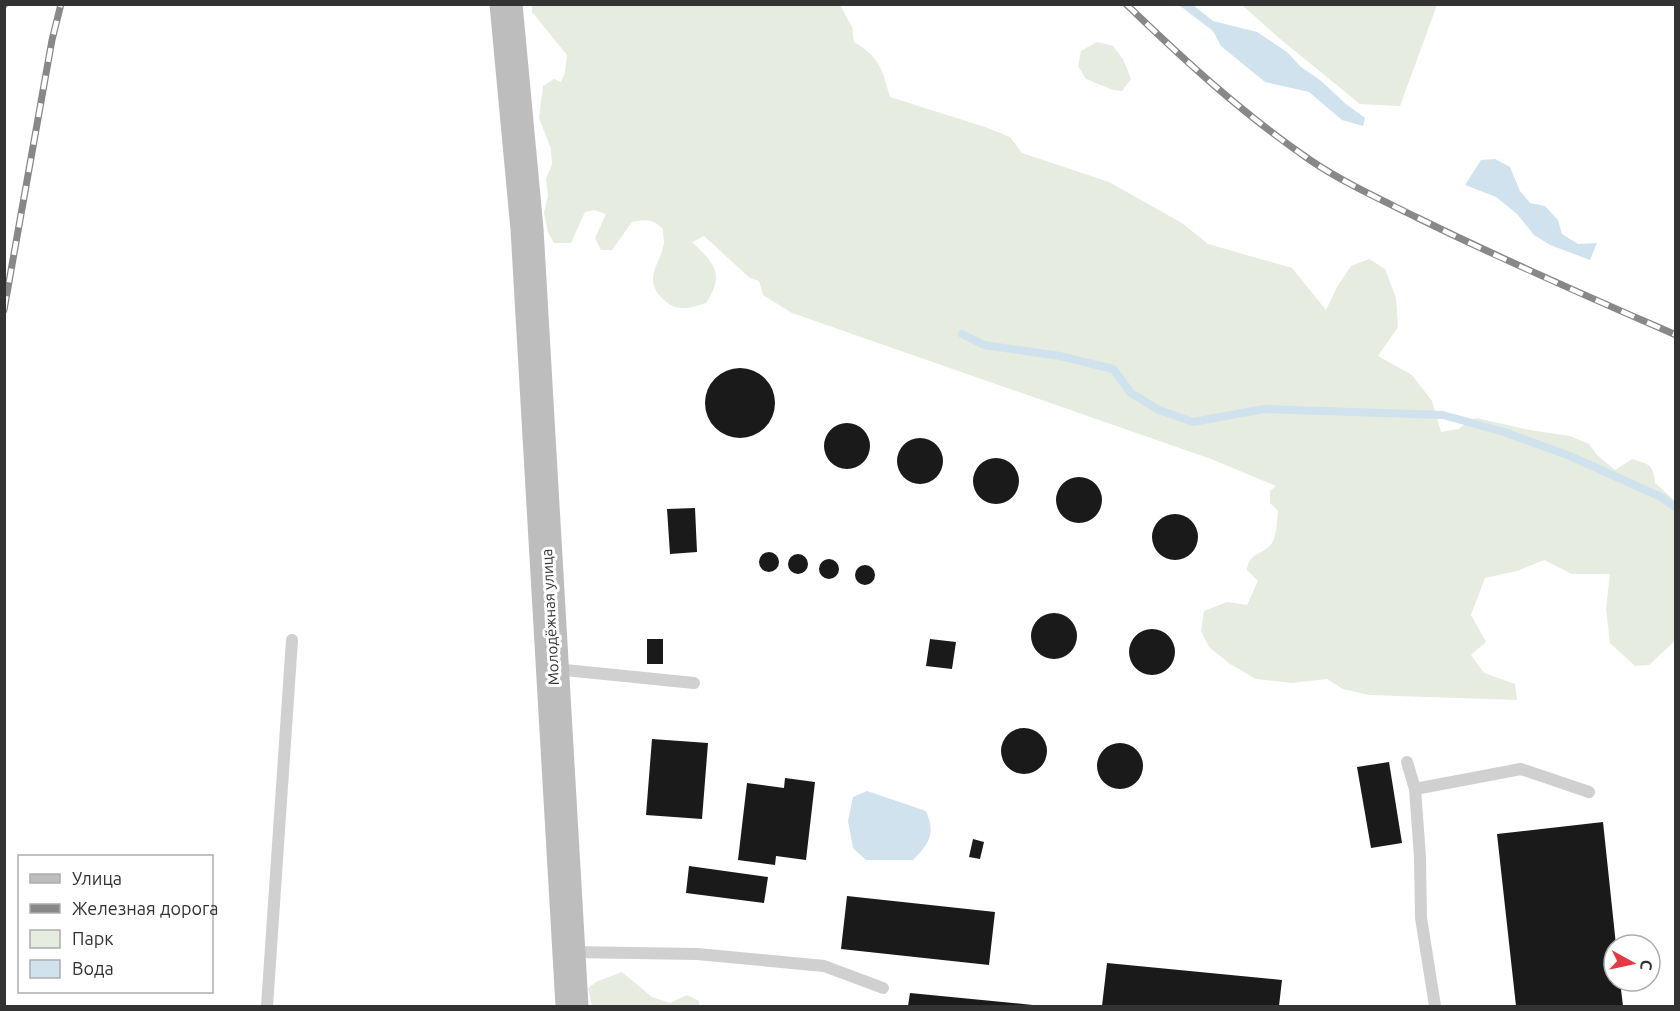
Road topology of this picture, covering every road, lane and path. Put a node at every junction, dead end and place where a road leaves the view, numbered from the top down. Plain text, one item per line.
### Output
1 (506, 4) edge
2 (292, 640) dead end
3 (553, 668) junction
4 (694, 683) dead end
5 (1407, 762) dead end
6 (1415, 789) junction
7 (1589, 792) dead end
8 (569, 952) junction
9 (882, 988) dead end
10 (267, 1006) edge
11 (572, 1006) edge
12 (1435, 1006) edge

1 - 3 street, Молодёжная улица
2 - 10 lane
3 - 4 lane
3 - 8 street, Молодёжная улица
5 - 6 lane
6 - 7 lane
6 - 12 lane
8 - 9 lane
8 - 11 street, Молодёжная улица

